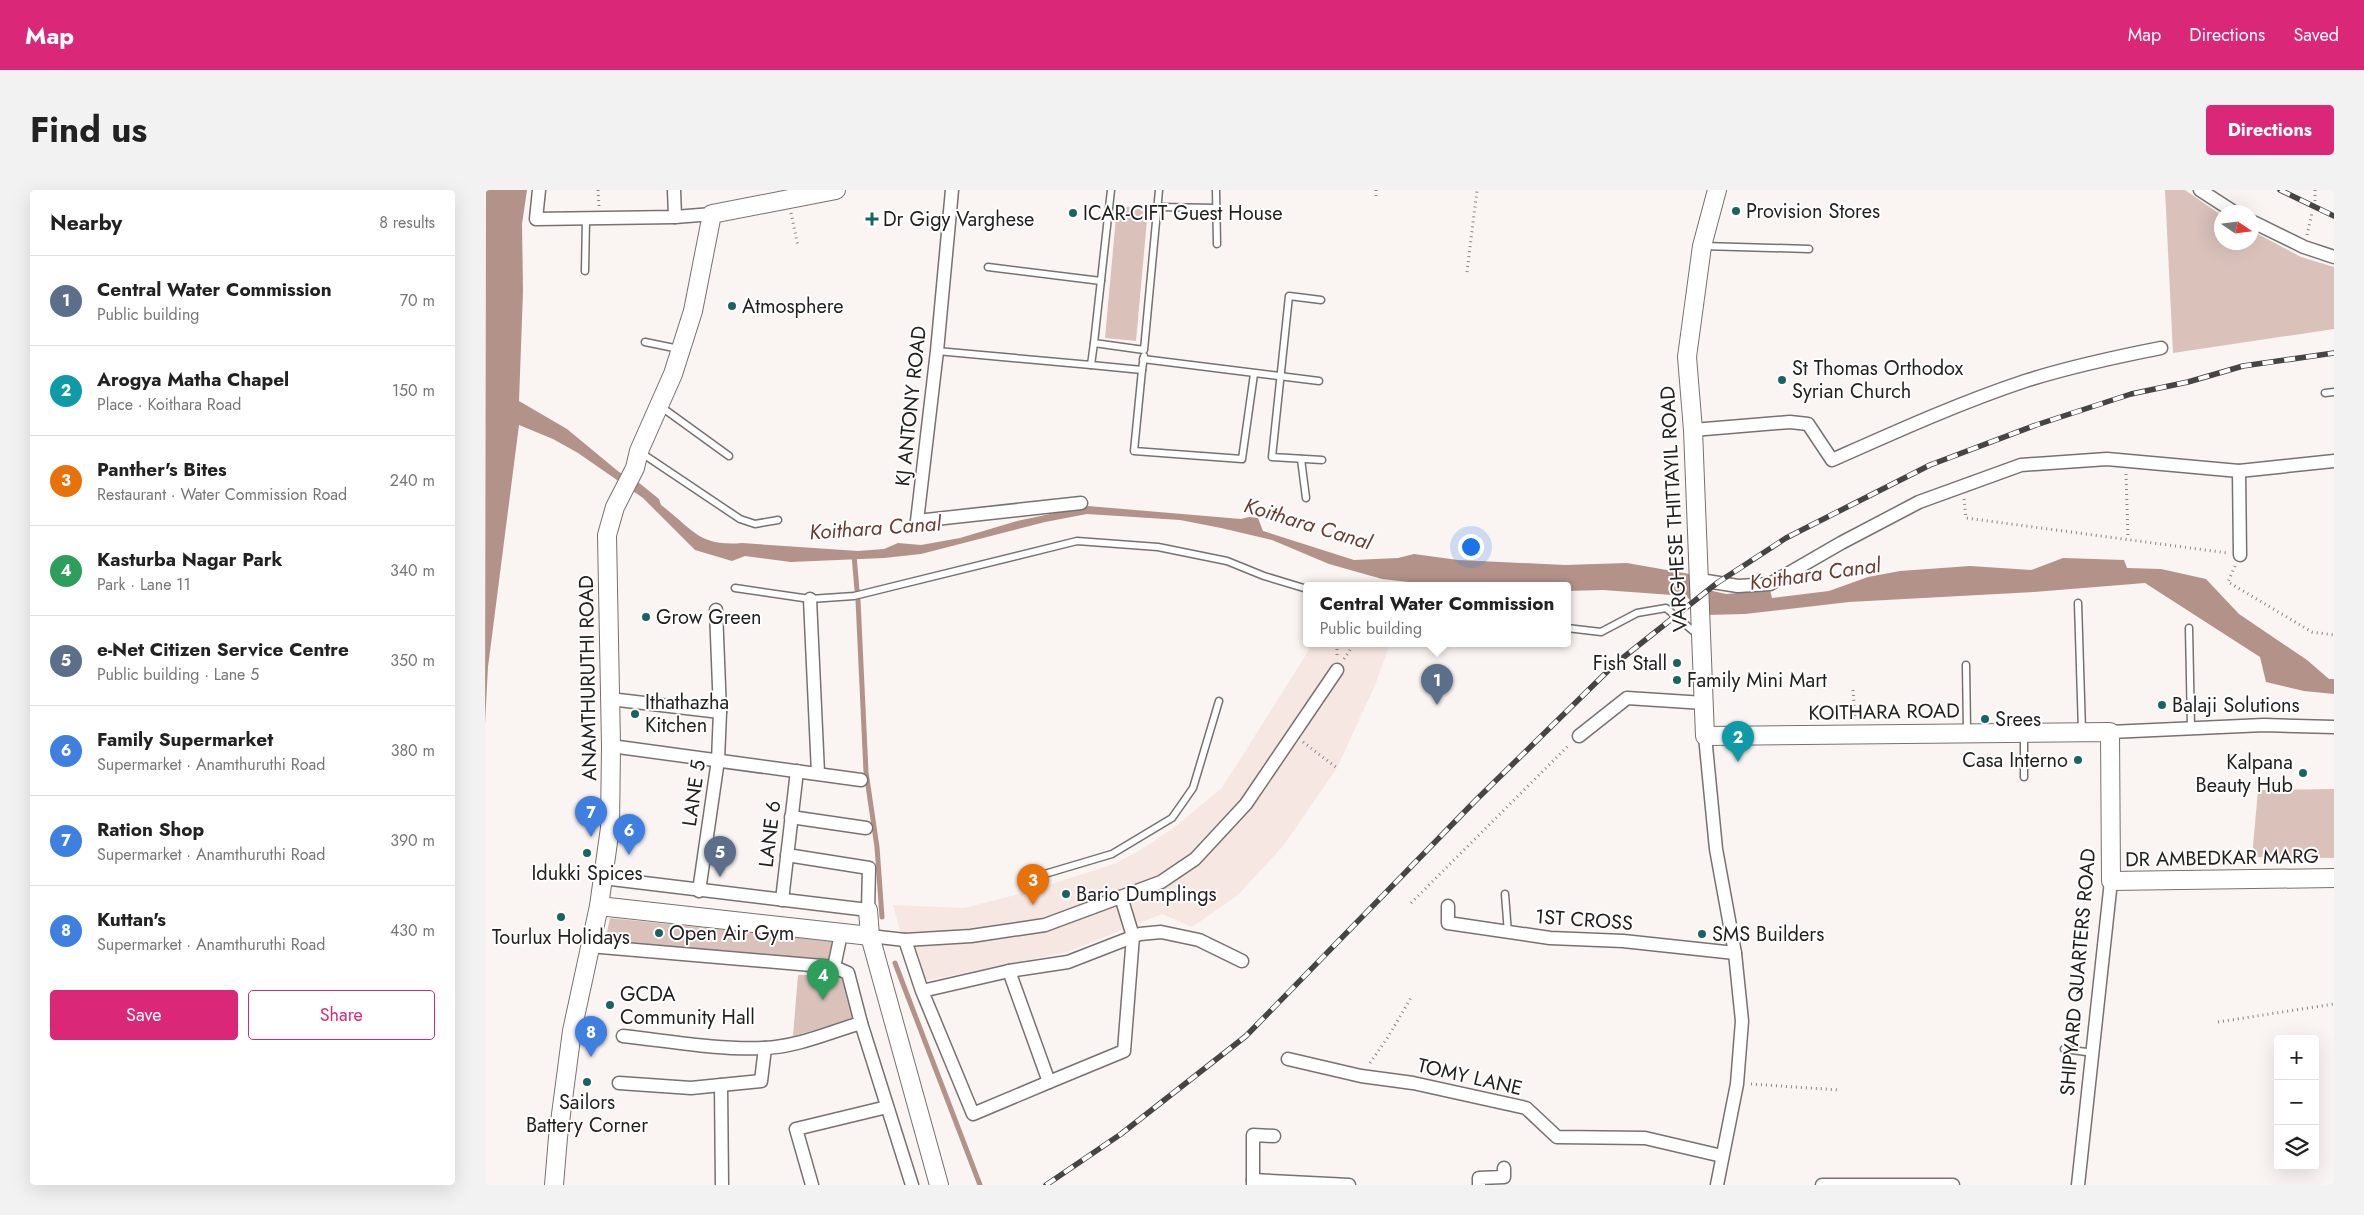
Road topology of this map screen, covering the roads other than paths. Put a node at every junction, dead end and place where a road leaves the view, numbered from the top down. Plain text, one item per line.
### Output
1 (539, 190) edge
2 (674, 190) edge
3 (836, 190) edge
4 (952, 190) edge
5 (1111, 190) edge
6 (1159, 190) edge
7 (1216, 190) edge
8 (1717, 190) edge
9 (2200, 190) edge
10 (2223, 205) edge
11 (1157, 207) junction
12 (1216, 208) junction
13 (712, 214) junction
14 (675, 217) junction
15 (586, 219) junction
16 (2259, 225) edge
17 (1217, 244) dead end
18 (1702, 246) junction
19 (1809, 249) dead end
20 (2334, 257) edge
21 (988, 268) dead end
22 (585, 271) dead end
23 (1101, 281) junction
24 (1321, 300) dead end
25 (645, 342) dead end
26 (1094, 343) junction
27 (2161, 348) dead end
28 (681, 349) junction
29 (1144, 350) junction
30 (937, 351) junction
31 (1143, 359) junction
32 (1091, 365) junction
33 (1142, 370) junction
34 (1254, 374) junction
35 (1279, 376) junction
36 (1319, 381) dead end
37 (2334, 392) edge
38 (2325, 393) dead end
39 (659, 405) junction
40 (1693, 430) junction
41 (639, 451) junction
42 (729, 456) dead end
43 (1301, 459) junction
44 (1322, 460) dead end
45 (2334, 461) edge
46 (2239, 471) junction
47 (1307, 498) dead end
48 (1081, 503) dead end
49 (778, 520) dead end
50 (2240, 554) road end
51 (1700, 580) junction
52 (735, 588) dead end
53 (1303, 588) edge
54 (810, 599) junction
55 (2078, 603) dead end
56 (716, 610) dead end
57 (1571, 628) edge
58 (2189, 628) dead end
59 (1702, 638) junction
60 (1966, 665) dead end
61 (1337, 670) road end
62 (610, 699) junction
63 (1219, 701) dead end
64 (1704, 703) junction
65 (721, 712) junction
66 (2334, 727) edge
67 (2191, 728) junction
68 (2024, 732) junction
69 (2082, 732) junction
70 (2110, 732) junction
71 (1967, 733) junction
72 (1579, 736) road end
73 (1705, 736) junction
74 (611, 746) junction
75 (719, 760) junction
76 (797, 771) junction
77 (818, 773) junction
78 (2024, 777) dead end
79 (861, 780) dead end
80 (791, 817) junction
81 (866, 828) dead end
82 (787, 855) junction
83 (1038, 876) dead end
84 (603, 878) junction
85 (2334, 878) edge
86 (2111, 881) junction
87 (699, 891) junction
88 (1505, 894) dead end
89 (1121, 897) junction
90 (781, 900) junction
91 (599, 906) junction
92 (1448, 906) dead end
93 (868, 910) junction
94 (1508, 933) junction
95 (841, 934) junction
96 (870, 936) junction
97 (1133, 936) junction
98 (905, 940) junction
99 (589, 946) junction
100 (1735, 954) junction
101 (1242, 961) dead end
102 (834, 967) junction
103 (1009, 971) junction
104 (922, 991) junction
105 (861, 1023) junction
106 (623, 1036) road end
107 (765, 1048) junction
108 (2064, 1049) dead end
109 (2094, 1053) junction
110 (1288, 1059) dead end
111 (1049, 1082) junction
112 (619, 1083) dead end
113 (721, 1085) junction
114 (887, 1107) junction
115 (1274, 1136) dead end
116 (1722, 1156) junction
117 (1504, 1168) dead end
118 (1253, 1182) edge
119 (554, 1185) edge
120 (722, 1185) edge
121 (812, 1185) edge
122 (912, 1185) edge
123 (939, 1185) edge
124 (1349, 1185) edge
125 (1479, 1185) edge
126 (1717, 1185) edge
127 (1821, 1185) edge
128 (1849, 1185) edge
129 (1953, 1185) edge
130 (2078, 1185) edge

1 - 15 street
2 - 14 street
3 - 13 street
4 - 30 street, KJ ANTONY ROAD
5 - 23 lane
6 - 11 lane
7 - 12 lane
8 - 18 street, VARGHESE THITTAYIL ROAD
9 - 10 street
11 - 12 lane
11 - 29 lane
12 - 17 lane
13 - 14 street
13 - 28 street, ANAMTHURUTHI ROAD
14 - 15 street
15 - 22 lane
16 - 20 street
18 - 19 lane
18 - 40 street, VARGHESE THITTAYIL ROAD
21 - 23 lane
23 - 26 lane
24 - 35 lane
25 - 28 lane
26 - 29 lane
26 - 32 lane
27 - 40 street
28 - 39 street, ANAMTHURUTHI ROAD
29 - 31 lane
30 - 32 lane
30 - 48 street, KJ ANTONY ROAD
31 - 33 lane
31 - 34 lane
32 - 33 lane
33 - 34 lane
34 - 35 lane
35 - 36 lane
35 - 43 lane
37 - 38 lane
39 - 41 street, ANAMTHURUTHI ROAD
39 - 42 lane
40 - 51 street, VARGHESE THITTAYIL ROAD
41 - 49 lane
41 - 62 street, ANAMTHURUTHI ROAD
43 - 44 lane
43 - 47 lane
45 - 46 street
46 - 50 street
46 - 51 street
51 - 59 street, VARGHESE THITTAYIL ROAD
52 - 54 lane
53 - 54 lane
54 - 77 street
55 - 69 lane
56 - 65 street, LANE 5
57 - 59 lane
58 - 67 lane
59 - 64 street, VARGHESE THITTAYIL ROAD
60 - 71 lane
61 - 89 street
62 - 65 street
62 - 74 street, ANAMTHURUTHI ROAD
63 - 83 lane
64 - 72 street
64 - 73 street, VARGHESE THITTAYIL ROAD
65 - 75 street, LANE 5
66 - 67 street, KOITHARA ROAD
67 - 70 street, KOITHARA ROAD
68 - 69 street, KOITHARA ROAD
68 - 71 street, KOITHARA ROAD
68 - 78 lane
69 - 70 street, KOITHARA ROAD
70 - 86 street, SHIPYARD QUARTERS ROAD
71 - 73 street, KOITHARA ROAD
73 - 100 street, VARGHESE THITTAYIL ROAD
74 - 75 street
74 - 84 street, ANAMTHURUTHI ROAD
75 - 76 street
75 - 87 street, LANE 5
76 - 77 street
76 - 80 street, LANE 6
77 - 79 street
80 - 81 street
80 - 82 street, LANE 6
82 - 90 street, LANE 6
82 - 93 street
84 - 87 street
84 - 91 street, ANAMTHURUTHI ROAD
85 - 86 street, DR AMBEDKAR MARG
86 - 109 street, SHIPYARD QUARTERS ROAD
87 - 90 street
88 - 94 lane
89 - 97 street
89 - 98 street
90 - 93 street
91 - 95 street
91 - 99 street, ANAMTHURUTHI ROAD
92 - 94 street, 1ST CROSS
93 - 96 street
94 - 100 street, 1ST CROSS
95 - 96 street
95 - 102 street
96 - 98 street
96 - 123 street
97 - 101 street
97 - 103 street
97 - 111 street
98 - 104 street
99 - 102 street
99 - 119 street, ANAMTHURUTHI ROAD
100 - 116 street, VARGHESE THITTAYIL ROAD
102 - 105 street
103 - 104 street
103 - 111 street
104 - 111 street
105 - 107 street
105 - 114 street
106 - 107 street
107 - 113 street
108 - 109 lane
109 - 130 street, SHIPYARD QUARTERS ROAD
110 - 116 street, TOMY LANE
112 - 113 street
113 - 120 street
114 - 121 street
114 - 122 street
115 - 118 street
116 - 126 street, VARGHESE THITTAYIL ROAD
117 - 125 street
118 - 124 street
127 - 128 street
128 - 129 street

